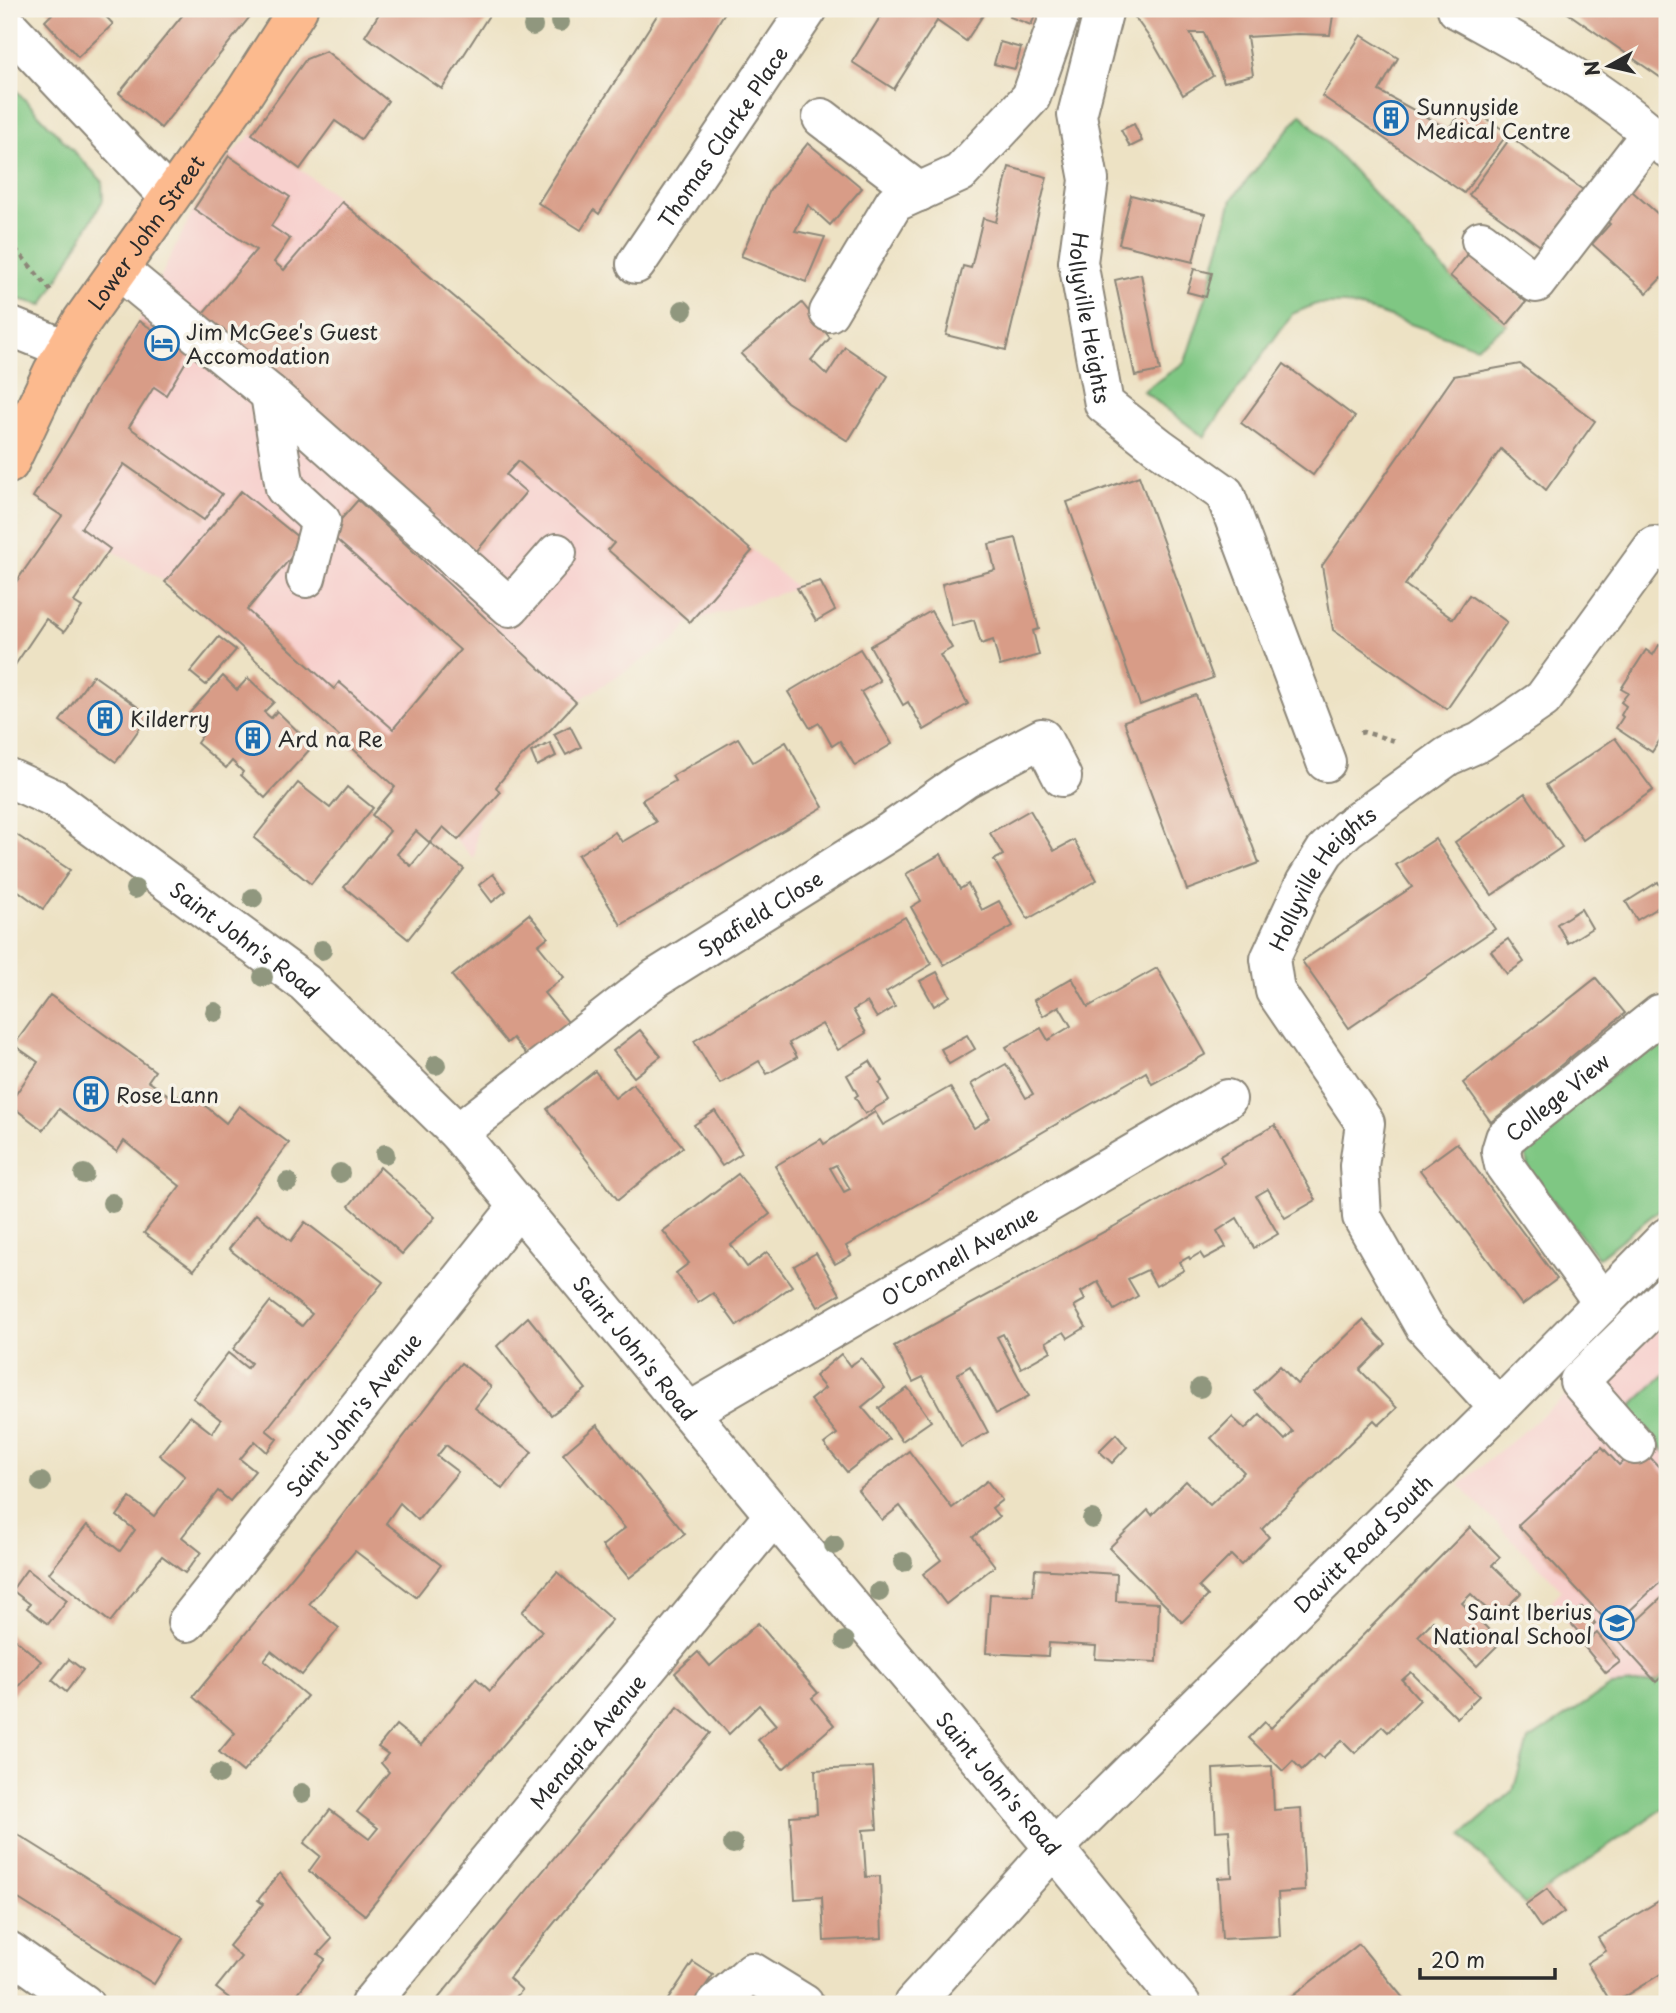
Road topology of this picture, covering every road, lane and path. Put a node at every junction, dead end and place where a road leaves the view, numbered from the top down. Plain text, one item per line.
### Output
1 (299, 9) edge
2 (808, 9) edge
3 (1062, 9) edge
4 (1104, 9) edge
5 (1457, 9) edge
6 (9, 27) edge
7 (822, 118) dead end
8 (1659, 141) edge
9 (919, 192) junction
10 (169, 197) junction
11 (1481, 240) dead end
12 (9, 241) edge
13 (636, 264) dead end
14 (118, 269) junction
15 (830, 312) dead end
16 (9, 326) edge
17 (74, 335) junction
18 (270, 394) junction
19 (9, 464) edge
20 (557, 553) dead end
21 (1667, 553) edge
22 (306, 578) dead end
23 (1322, 751) joint
24 (1448, 756) junction
25 (1062, 777) dead end
26 (9, 778) edge
27 (1667, 1014) edge
28 (1227, 1099) dead end
29 (458, 1133) junction
30 (519, 1206) junction
31 (1667, 1237) edge
32 (1667, 1295) edge
33 (1602, 1303) junction
34 (1499, 1408) junction
35 (690, 1412) junction
36 (1635, 1445) dead end
37 (774, 1515) junction
38 (187, 1622) dead end
39 (1054, 1847) junction
40 (9, 1951) edge
41 (84, 2004) edge
42 (370, 2004) edge
43 (716, 2004) edge
44 (804, 2004) edge
45 (914, 2004) edge
46 (1181, 2004) edge

1 - 10 main road, Lower John Street
2 - 13 street, Thomas Clarke Place
3 - 9 street
4 - 23 street, Hollyville Heights
5 - 8 street
6 - 10 street
7 - 9 street
8 - 11 street
9 - 15 street
10 - 14 main road, Lower John Street
12 - 17 path
14 - 17 main road, Lower John Street
14 - 18 street
16 - 17 street
17 - 19 main road, Lower John Street
18 - 20 street
18 - 22 street
21 - 24 street, Hollyville Heights
23 - 24 path
24 - 34 street, Hollyville Heights
25 - 29 street, Spafield Close
26 - 29 street, Saint John's Road
27 - 33 street, College View
28 - 35 street, O'Connell Avenue
29 - 30 street, Saint John's Road
30 - 35 street, Saint John's Road
30 - 38 street, Saint John's Avenue
31 - 33 street, Davitt Road South
32 - 36 street
33 - 34 street, Davitt Road South
34 - 39 street, Davitt Road South
35 - 37 street, Saint John's Road
37 - 39 street, Saint John's Road
37 - 42 street, Menapia Avenue
39 - 45 street, Davitt Road South
39 - 46 street, Saint John's Road
40 - 41 street
43 - 44 street

